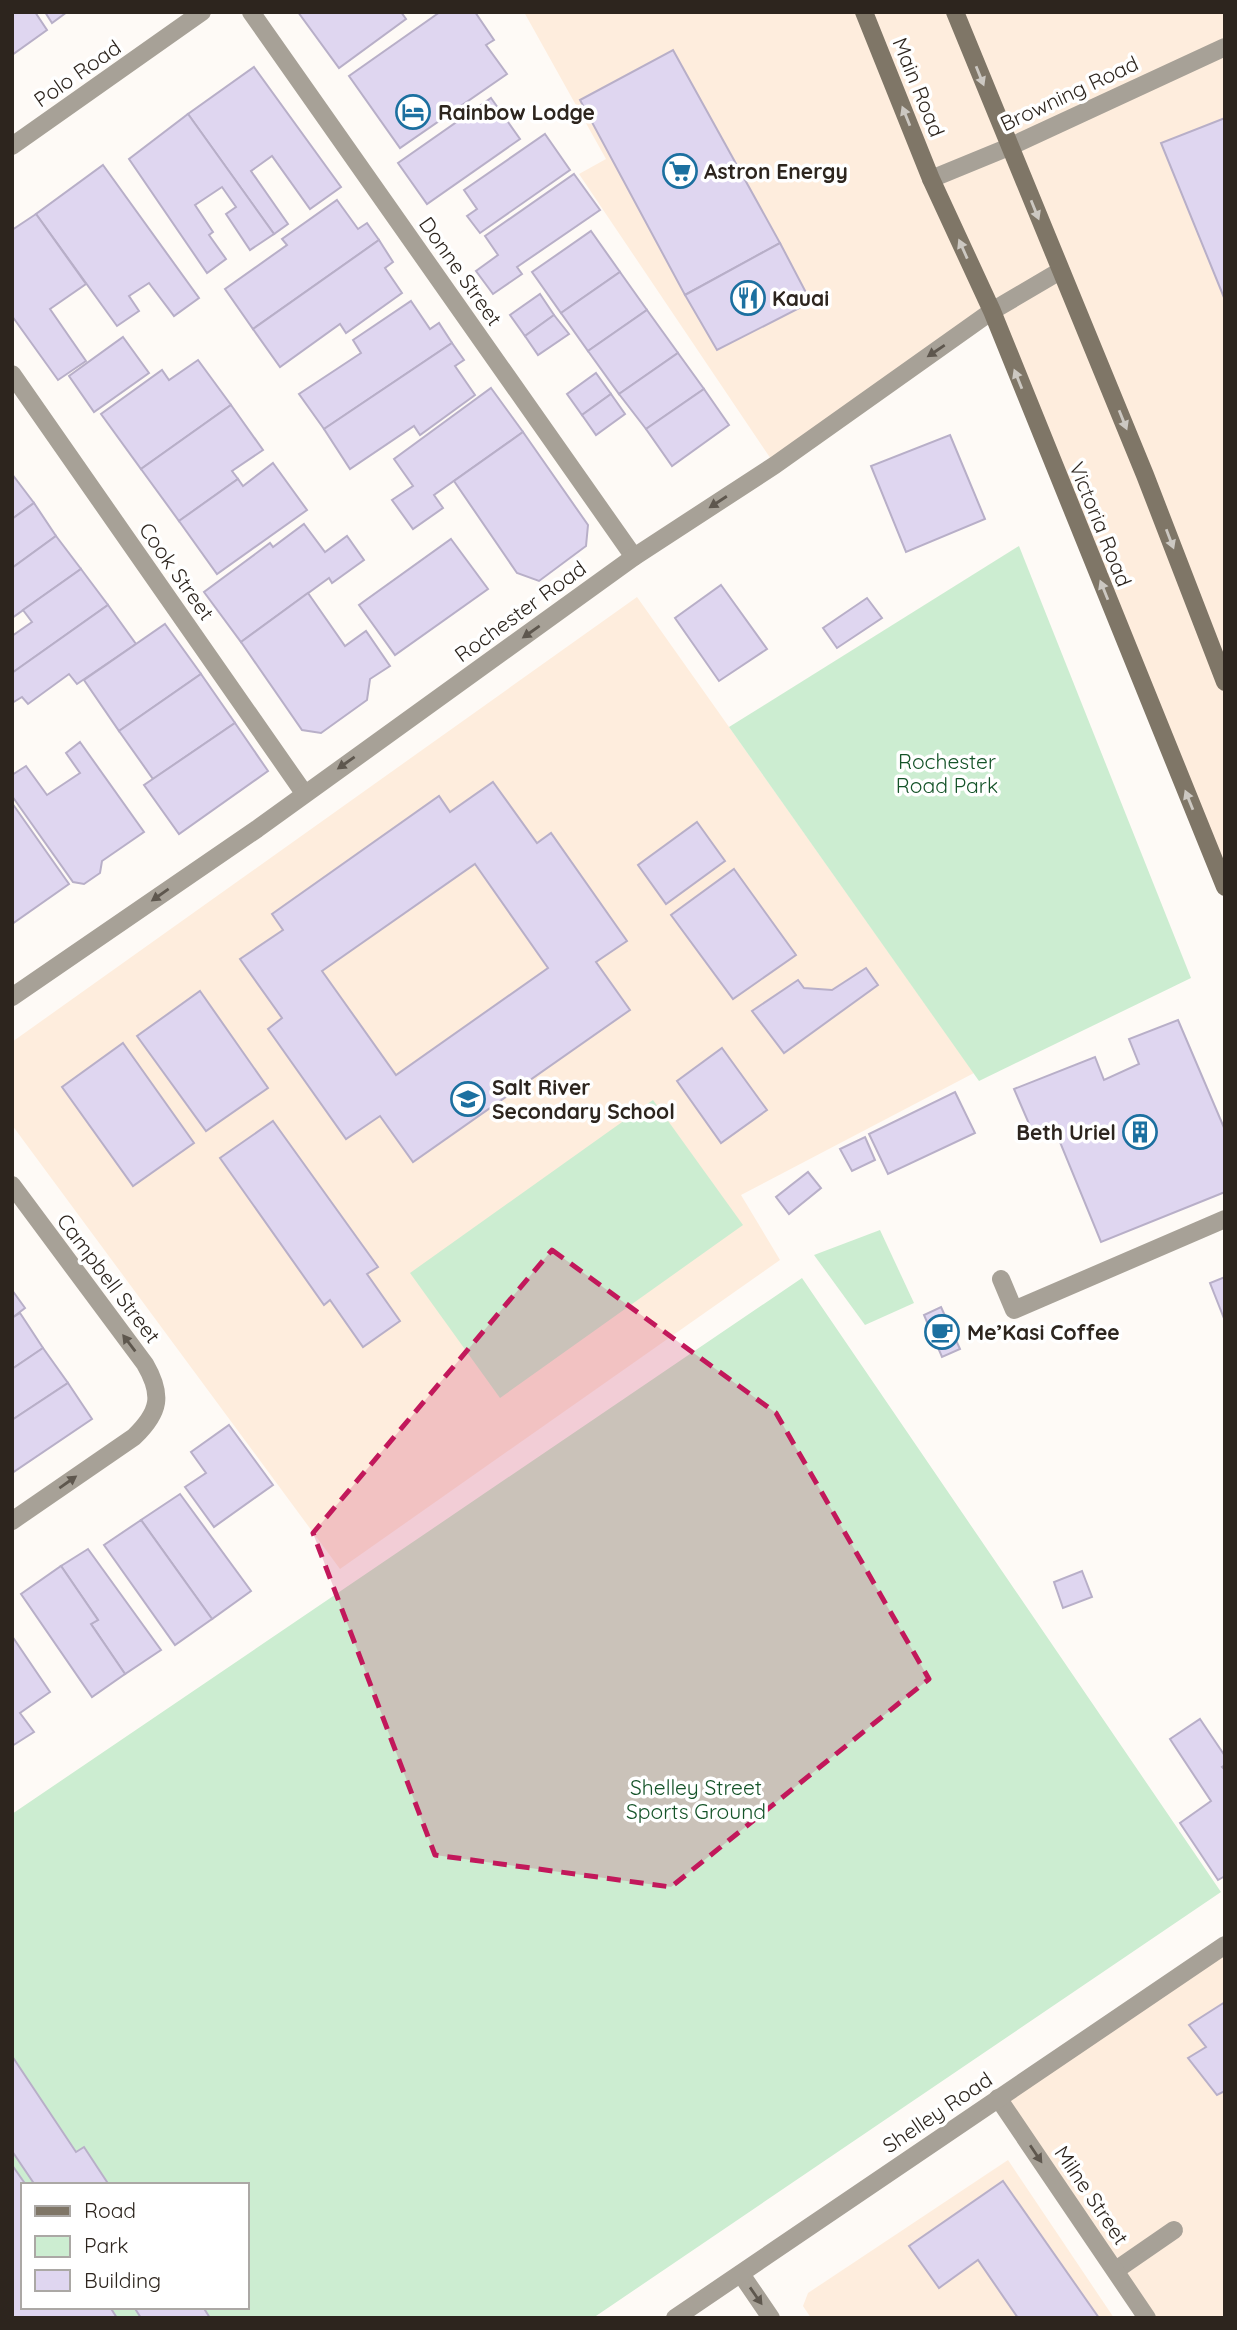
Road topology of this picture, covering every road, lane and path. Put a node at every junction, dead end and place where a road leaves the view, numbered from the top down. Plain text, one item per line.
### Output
1 (202, 12) edge
2 (251, 12) edge
3 (864, 12) edge
4 (955, 12) edge
5 (1225, 47) edge
6 (12, 146) edge
7 (1009, 147) junction
8 (932, 179) junction
9 (1060, 271) junction
10 (992, 311) junction
11 (12, 374) edge
12 (634, 557) junction
13 (1225, 682) edge
14 (304, 793) junction
15 (1225, 887) edge
16 (12, 997) edge
17 (12, 1185) edge
18 (1225, 1219) edge
19 (1001, 1279) dead end
20 (12, 1521) edge
21 (1225, 1945) edge
22 (998, 2098) junction
23 (1174, 2230) dead end
24 (1116, 2270) junction
25 (741, 2274) junction
26 (675, 2318) edge
27 (771, 2318) edge
28 (1147, 2318) edge

1 - 6 street, Polo Road
2 - 12 street, Donne Street
8 -> 3 main road, Main Road
4 -> 7 main road
5 - 7 street, Browning Road
7 - 8 street, Browning Road
7 -> 9 main road
10 -> 8 main road, Victoria Road
9 - 10 street, Rochester Road
9 -> 13 main road
10 -> 12 street, Rochester Road
15 -> 10 main road, Victoria Road
11 - 14 street, Cook Street
12 -> 14 street, Rochester Road
14 -> 16 street, Rochester Road
20 -> 17 street, Campbell Street
18 - 19 street
21 - 22 street, Shelley Road
22 -> 24 street, Milne Street
22 - 25 street, Shelley Road
23 - 24 street
24 - 28 street, Milne Street
25 - 26 street, Shelley Road
25 -> 27 street

